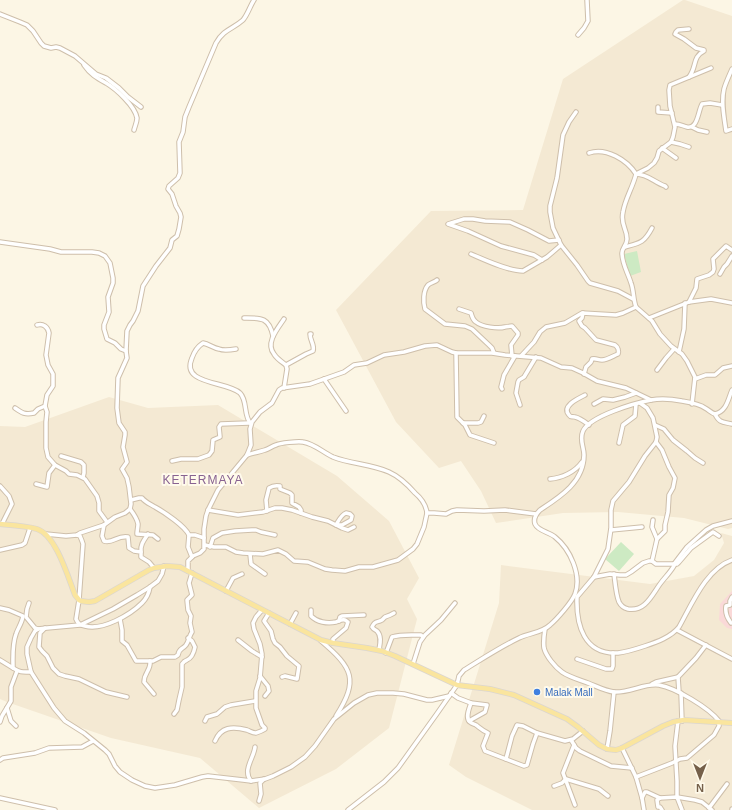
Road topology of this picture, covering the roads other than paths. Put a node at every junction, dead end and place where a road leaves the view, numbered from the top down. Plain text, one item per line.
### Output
1 (254, 0) edge
2 (587, 0) edge
3 (0, 14) edge
4 (689, 29) dead end
5 (578, 35) dead end
6 (83, 63) junction
7 (711, 68) dead end
8 (732, 69) edge
9 (689, 77) junction
10 (722, 105) junction
11 (658, 106) dead end
12 (141, 107) dead end
13 (576, 112) dead end
14 (672, 113) junction
15 (675, 124) junction
16 (692, 127) junction
17 (732, 129) edge
18 (134, 130) dead end
19 (707, 132) dead end
20 (671, 142) junction
21 (688, 147) dead end
22 (662, 148) junction
23 (589, 153) dead end
24 (676, 158) dead end
25 (636, 174) junction
26 (666, 187) dead end
27 (652, 228) dead end
28 (559, 240) junction
29 (0, 242) edge
30 (561, 245) junction
31 (624, 248) junction
32 (732, 250) edge
33 (471, 254) dead end
34 (732, 256) edge
35 (542, 260) junction
36 (720, 274) dead end
37 (438, 280) dead end
38 (633, 299) junction
39 (687, 303) junction
40 (732, 303) edge
41 (636, 307) junction
42 (459, 309) dead end
43 (583, 313) junction
44 (244, 318) dead end
45 (650, 318) junction
46 (284, 319) dead end
47 (474, 321) junction
48 (36, 325) dead end
49 (470, 328) junction
50 (311, 334) dead end
51 (273, 337) junction
52 (236, 349) dead end
53 (674, 349) junction
54 (126, 351) junction
55 (313, 351) junction
56 (679, 352) junction
57 (456, 353) junction
58 (494, 353) junction
59 (317, 354) dead end
60 (514, 356) junction
61 (521, 356) junction
62 (536, 357) junction
63 (286, 365) junction
64 (732, 366) edge
65 (657, 370) dead end
66 (584, 374) junction
67 (324, 379) junction
68 (695, 379) junction
69 (284, 388) junction
70 (502, 389) dead end
71 (732, 390) edge
72 (636, 393) junction
73 (585, 396) dead end
74 (651, 400) junction
75 (594, 404) dead end
76 (638, 404) junction
77 (692, 404) junction
78 (520, 405) dead end
79 (45, 406) junction
80 (15, 408) dead end
81 (346, 411) dead end
82 (715, 414) junction
83 (484, 416) dead end
84 (250, 423) junction
85 (463, 423) junction
86 (589, 424) junction
87 (732, 424) edge
88 (655, 425) junction
89 (656, 442) junction
90 (494, 443) dead end
91 (619, 443) dead end
92 (247, 455) junction
93 (60, 456) dead end
94 (172, 461) dead end
95 (583, 461) junction
96 (703, 463) dead end
97 (55, 465) junction
98 (83, 478) junction
99 (550, 479) dead end
100 (36, 484) dead end
101 (0, 486) edge
102 (131, 500) junction
103 (130, 508) junction
104 (208, 510) junction
105 (267, 511) junction
106 (301, 513) junction
107 (427, 513) junction
108 (536, 514) junction
109 (653, 520) dead end
110 (732, 521) edge
111 (106, 523) junction
112 (1, 524) edge
113 (642, 527) dead end
114 (30, 528) junction
115 (354, 528) dead end
116 (611, 530) junction
117 (46, 534) junction
118 (148, 534) junction
119 (77, 535) junction
120 (189, 535) junction
121 (274, 535) dead end
122 (719, 536) dead end
123 (204, 538) junction
124 (656, 539) junction
125 (158, 540) dead end
126 (205, 546) junction
127 (210, 547) junction
128 (0, 550) edge
129 (141, 552) junction
130 (250, 554) junction
131 (192, 556) junction
132 (732, 560) edge
133 (652, 561) junction
134 (674, 564) junction
135 (164, 566) junction
136 (154, 568) junction
137 (190, 572) junction
138 (242, 574) dead end
139 (265, 574) dead end
140 (614, 574) junction
141 (594, 578) junction
142 (150, 587) junction
143 (226, 591) junction
144 (576, 597) junction
145 (732, 597) edge
146 (79, 600) junction
147 (29, 603) dead end
148 (455, 603) dead end
149 (0, 608) edge
150 (262, 610) junction
151 (311, 610) dead end
152 (269, 613) junction
153 (296, 613) dead end
154 (394, 613) dead end
155 (364, 615) dead end
156 (120, 619) junction
157 (339, 621) junction
158 (731, 623) edge
159 (80, 624) junction
160 (290, 624) junction
161 (45, 628) junction
162 (545, 629) junction
163 (38, 630) junction
164 (676, 630) junction
165 (423, 637) junction
166 (188, 638) junction
167 (238, 640) dead end
168 (321, 640) junction
169 (332, 643) junction
170 (706, 645) junction
171 (380, 650) junction
172 (386, 653) junction
173 (613, 653) junction
174 (262, 657) junction
175 (577, 659) dead end
176 (732, 659) edge
177 (0, 660) edge
178 (150, 661) junction
179 (414, 664) junction
180 (13, 668) junction
181 (17, 670) junction
182 (31, 672) junction
183 (260, 676) junction
184 (282, 677) dead end
185 (678, 678) junction
186 (457, 685) junction
187 (650, 685) junction
188 (614, 692) junction
189 (680, 693) junction
190 (154, 694) dead end
191 (450, 695) junction
192 (265, 696) dead end
193 (127, 697) dead end
194 (256, 701) junction
195 (471, 703) junction
196 (6, 708) junction
197 (174, 714) dead end
198 (334, 719) junction
199 (469, 720) junction
200 (205, 721) dead end
201 (680, 721) junction
202 (719, 721) junction
203 (0, 722) edge
204 (732, 723) edge
205 (16, 726) dead end
206 (583, 731) junction
207 (538, 733) junction
208 (571, 740) junction
209 (93, 741) junction
210 (215, 741) dead end
211 (574, 746) junction
212 (255, 747) dead end
213 (622, 748) junction
214 (607, 749) junction
215 (0, 760) edge
216 (506, 760) junction
217 (676, 762) junction
218 (632, 768) junction
219 (636, 777) junction
220 (265, 779) junction
221 (566, 779) junction
222 (251, 781) junction
223 (728, 784) dead end
224 (554, 786) dead end
225 (608, 796) dead end
226 (677, 797) junction
227 (0, 798) edge
228 (642, 798) junction
229 (660, 798) junction
230 (259, 801) dead end
231 (575, 805) dead end
232 (711, 809) edge
233 (55, 810) edge
234 (348, 810) edge
235 (644, 810) edge
236 (662, 810) edge
237 (682, 810) edge

1 - 54 street
2 - 5 street
3 - 6 street
4 - 9 street
6 - 12 street
6 - 18 street
7 - 9 street
8 - 10 street
9 - 14 street
10 - 16 street
10 - 17 street
11 - 14 street
13 - 28 street
14 - 15 street
15 - 16 street
15 - 20 street
16 - 19 street
20 - 21 street
20 - 22 street
22 - 24 street
22 - 25 street
23 - 25 street
25 - 26 street
25 - 31 street
27 - 31 street
28 - 30 street
28 - 35 street
29 - 54 street
30 - 35 street
30 - 38 street
31 - 38 street
32 - 39 street
33 - 35 street
34 - 36 street
37 - 49 street
38 - 41 street
39 - 40 street
39 - 45 street
39 - 56 street
41 - 43 street
41 - 45 street
42 - 47 street
43 - 61 street
43 - 66 street
44 - 51 street
45 - 53 street
46 - 51 street
47 - 49 street
47 - 60 street
48 - 79 street
49 - 58 street
50 - 55 street
51 - 63 street
52 - 84 street
53 - 56 street
53 - 65 street
54 - 102 street
55 - 59 street
55 - 63 street
56 - 68 street
57 - 58 street
57 - 67 street
57 - 85 street
58 - 60 street
60 - 61 street
60 - 70 street
61 - 62 street
62 - 66 street
62 - 78 street
63 - 69 street
64 - 68 street
66 - 72 street
67 - 69 street
67 - 81 street
68 - 77 street
69 - 84 street
71 - 82 street
72 - 74 street
72 - 75 street
73 - 86 street
74 - 76 street
74 - 77 street
76 - 86 street
76 - 88 street
76 - 91 street
77 - 82 street
79 - 80 street
79 - 97 street
82 - 87 street
83 - 85 street
84 - 92 street
84 - 94 street
85 - 90 street
86 - 95 street
88 - 89 street
88 - 96 street
89 - 116 street
89 - 124 street
92 - 104 street
92 - 107 street
93 - 98 street
95 - 99 street
95 - 108 street
97 - 98 street
97 - 100 street
98 - 111 street
101 - 112 street
102 - 103 street
102 - 120 street
103 - 111 street
103 - 118 street
104 - 105 street
104 - 123 street
105 - 106 street
105 - 106 street
106 - 115 street
107 - 108 street
107 - 130 street
108 - 144 street
109 - 124 street
110 - 134 street
111 - 119 street
111 - 129 street
112 - 114 main road
113 - 116 street
114 - 117 main road
114 - 128 street
116 - 141 street
117 - 119 street
117 - 146 main road
118 - 125 street
118 - 129 street
119 - 146 street
120 - 123 street
120 - 131 street
121 - 127 street
122 - 134 street
123 - 126 street
124 - 133 street
126 - 127 street
126 - 131 street
127 - 130 street
129 - 136 street
130 - 139 street
131 - 137 street
132 - 164 street
133 - 134 street
133 - 140 street
134 - 140 street
135 - 136 main road
135 - 137 main road
135 - 142 street
136 - 146 main road
137 - 143 main road
137 - 166 street
138 - 143 street
140 - 141 street
141 - 144 street
142 - 156 street
142 - 159 street
143 - 150 main road
144 - 162 street
144 - 173 street
145 - 158 street
146 - 159 street
147 - 163 street
148 - 165 street
149 - 180 street
150 - 152 main road
150 - 174 street
151 - 157 street
152 - 160 main road
152 - 184 street
153 - 160 street
154 - 171 street
155 - 157 street
156 - 159 street
156 - 178 street
157 - 169 street
159 - 161 street
160 - 168 main road
161 - 163 street
161 - 193 street
162 - 186 street
162 - 188 street
163 - 182 street
164 - 170 street
164 - 173 street
165 - 172 street
165 - 179 street
166 - 178 street
166 - 197 street
167 - 174 street
168 - 169 main road
168 - 198 street
169 - 171 main road
170 - 176 street
170 - 185 street
171 - 172 main road
172 - 179 main road
173 - 175 street
174 - 183 street
177 - 180 street
178 - 190 street
179 - 186 main road
180 - 181 street
181 - 182 street
181 - 196 street
182 - 209 street
183 - 192 street
183 - 194 street
185 - 187 street
185 - 189 street
186 - 191 street
186 - 206 main road
187 - 188 street
187 - 189 street
188 - 214 street
189 - 201 street
189 - 202 street
191 - 195 street
191 - 198 street
191 - 234 street
194 - 200 street
194 - 210 street
195 - 199 street
195 - 199 street
196 - 203 street
196 - 205 street
198 - 220 street
199 - 216 street
201 - 202 main road
201 - 213 main road
201 - 217 street
202 - 204 main road
202 - 217 street
206 - 208 street
206 - 214 main road
207 - 208 street
207 - 216 street
207 - 216 street
208 - 211 street
209 - 215 street
209 - 222 street
211 - 218 street
211 - 221 street
212 - 222 street
213 - 214 main road
213 - 218 street
217 - 219 street
217 - 226 street
218 - 219 street
219 - 228 street
220 - 222 street
220 - 230 street
221 - 224 street
221 - 225 street
221 - 231 street
223 - 232 street
226 - 229 street
226 - 232 street
226 - 237 street
227 - 233 street
228 - 229 street
228 - 235 street
229 - 236 street

